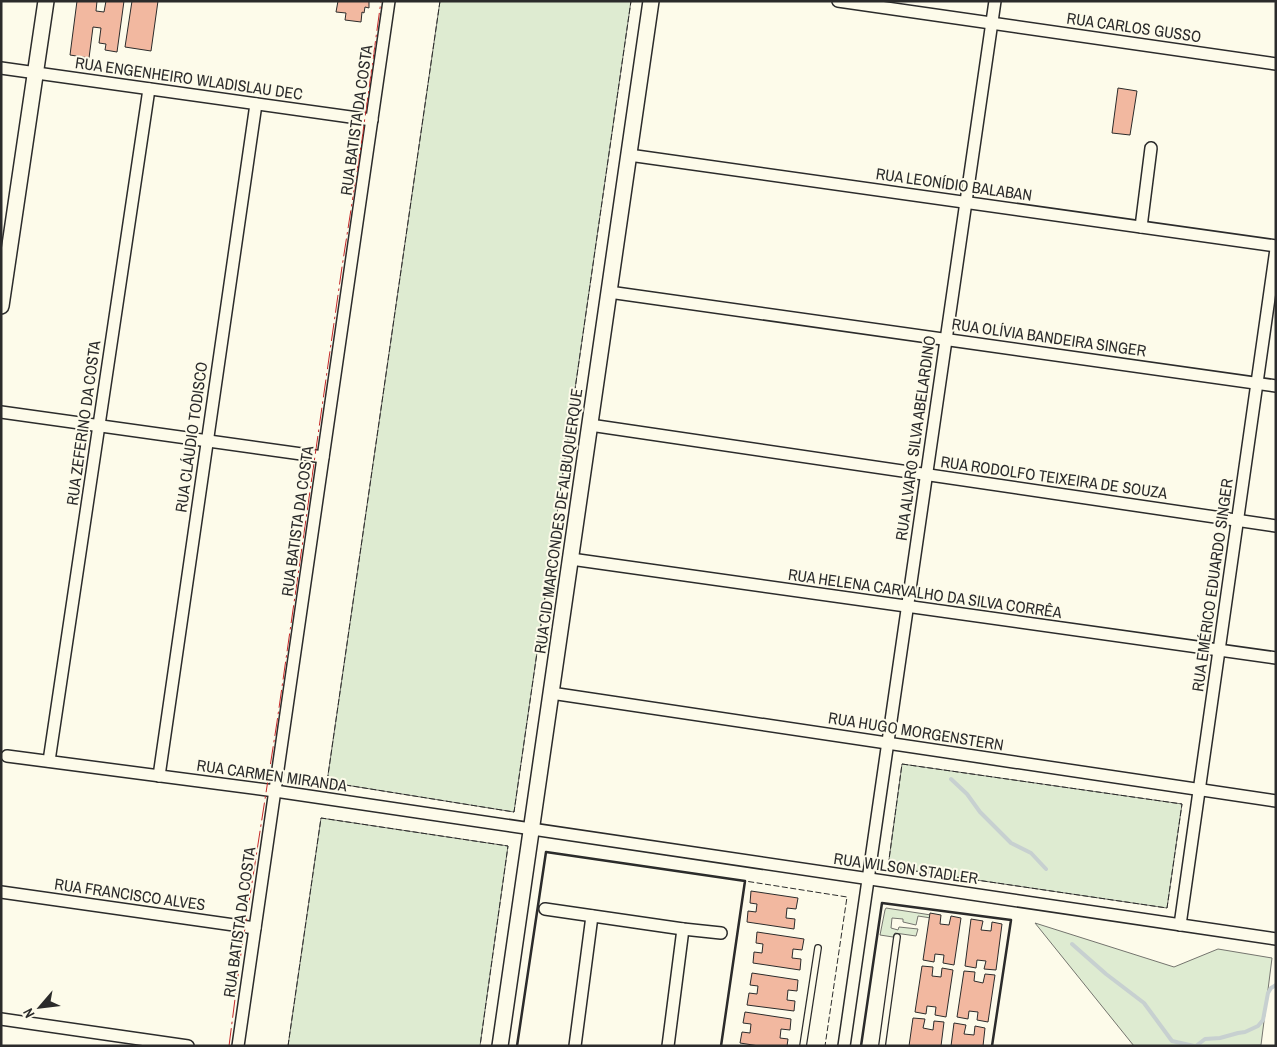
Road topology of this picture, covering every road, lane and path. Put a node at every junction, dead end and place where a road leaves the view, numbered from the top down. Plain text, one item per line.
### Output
1 (46, 1) edge
2 (389, 1) edge
3 (651, 1) edge
4 (838, 1) edge
5 (995, 1) edge
6 (992, 23) junction
7 (1276, 64) edge
8 (1, 68) edge
9 (36, 73) junction
10 (149, 89) junction
11 (256, 104) junction
12 (372, 120) junction
13 (1151, 148) dead end
14 (629, 155) junction
15 (966, 202) junction
16 (1142, 227) junction
17 (1276, 247) edge
18 (609, 292) junction
19 (1, 306) edge
20 (946, 339) junction
21 (1257, 383) junction
22 (1276, 386) edge
23 (1, 412) edge
24 (590, 425) junction
25 (99, 426) junction
26 (207, 441) junction
27 (323, 457) junction
28 (926, 475) junction
29 (1237, 520) junction
30 (1276, 526) edge
31 (571, 559) junction
32 (907, 607) junction
33 (1219, 650) junction
34 (1276, 658) edge
35 (551, 693) junction
36 (888, 744) junction
37 (7, 756) dead end
38 (49, 761) junction
39 (159, 776) junction
40 (1199, 790) junction
41 (274, 791) junction
42 (1276, 802) edge
43 (532, 829) junction
44 (868, 879) junction
45 (1, 892) edge
46 (545, 908) dead end
47 (592, 916) junction
48 (1180, 925) junction
49 (255, 928) junction
50 (683, 930) junction
51 (721, 933) dead end
52 (897, 937) dead end
53 (1276, 939) edge
54 (818, 948) dead end
55 (1, 1019) edge
56 (188, 1046) edge
57 (238, 1046) edge
58 (500, 1046) edge
59 (575, 1046) edge
60 (668, 1046) edge
61 (803, 1046) edge
62 (844, 1046) edge
63 (882, 1046) edge

1 - 9 street
2 - 12 street, RUA BATISTA DA COSTA
3 - 14 street, RUA CID MARCONDES DE ALBUQUERQUE
4 - 6 street, RUA CARLOS GUSSO
5 - 6 street, RUA ALVARO SILVA ABELARDINO
6 - 7 street, RUA CARLOS GUSSO
6 - 15 street, RUA ALVARO SILVA ABELARDINO
8 - 9 street, RUA ENGENHEIRO WLADISLAU DEC
9 - 10 street, RUA ENGENHEIRO WLADISLAU DEC
9 - 19 street
10 - 11 street, RUA ENGENHEIRO WLADISLAU DEC
10 - 25 street, RUA ZEFERINO DA COSTA
11 - 12 street, RUA ENGENHEIRO WLADISLAU DEC
11 - 26 street, RUA CLÁUDIO TODISCO
12 - 27 street, RUA BATISTA DA COSTA
13 - 16 street
14 - 15 street, RUA LEONÍDIO BALABAN
14 - 18 street, RUA CID MARCONDES DE ALBUQUERQUE
15 - 16 street, RUA LEONÍDIO BALABAN
15 - 20 street, RUA ALVARO SILVA ABELARDINO
16 - 17 street, RUA LEONÍDIO BALABAN
17 - 21 street, RUA EMÉRICO EDUARDO SINGER
18 - 20 street, RUA OLÍVIA BANDEIRA SINGER
18 - 24 street, RUA CID MARCONDES DE ALBUQUERQUE
20 - 21 street, RUA OLÍVIA BANDEIRA SINGER
20 - 28 street, RUA ALVARO SILVA ABELARDINO
21 - 22 street, RUA OLÍVIA BANDEIRA SINGER
21 - 29 street, RUA EMÉRICO EDUARDO SINGER
23 - 25 street
24 - 28 street, RUA RODOLFO TEIXEIRA DE SOUZA
24 - 31 street, RUA CID MARCONDES DE ALBUQUERQUE
25 - 26 street
25 - 38 street, RUA ZEFERINO DA COSTA
26 - 27 street
26 - 39 street, RUA CLÁUDIO TODISCO
27 - 41 street, RUA BATISTA DA COSTA
28 - 29 street, RUA RODOLFO TEIXEIRA DE SOUZA
28 - 32 street, RUA ALVARO SILVA ABELARDINO
29 - 30 street, RUA RODOLFO TEIXEIRA DE SOUZA
29 - 33 street, RUA EMÉRICO EDUARDO SINGER
31 - 32 street, RUA HELENA CARVALHO DA SILVA CORRÊA
31 - 35 street, RUA CID MARCONDES DE ALBUQUERQUE
32 - 33 street, RUA HELENA CARVALHO DA SILVA CORRÊA
32 - 36 street, RUA ALVARO SILVA ABELARDINO
33 - 34 street, RUA HELENA CARVALHO DA SILVA CORRÊA
33 - 40 street, RUA EMÉRICO EDUARDO SINGER
35 - 36 street, RUA HUGO MORGENSTERN
35 - 43 street, RUA CID MARCONDES DE ALBUQUERQUE
36 - 40 street, RUA HUGO MORGENSTERN
36 - 44 street, RUA ALVARO SILVA ABELARDINO
37 - 38 street, RUA CARMEN MIRANDA
38 - 39 street, RUA CARMEN MIRANDA
39 - 41 street, RUA CARMEN MIRANDA
40 - 42 street, RUA HUGO MORGENSTERN
40 - 48 street, RUA EMÉRICO EDUARDO SINGER
41 - 43 street, RUA CARMEN MIRANDA
41 - 49 street, RUA BATISTA DA COSTA
43 - 44 street, RUA WILSON STADLER
43 - 58 street, RUA CID MARCONDES DE ALBUQUERQUE
44 - 48 street, RUA WILSON STADLER
44 - 62 street, RUA ALVARO SILVA ABELARDINO
45 - 49 street, RUA FRANCISCO ALVES
46 - 47 street
47 - 50 street
47 - 59 street
48 - 53 street, RUA WILSON STADLER
49 - 57 street, RUA BATISTA DA COSTA
50 - 51 street
50 - 60 street
52 - 63 lane
54 - 61 lane
55 - 56 street

